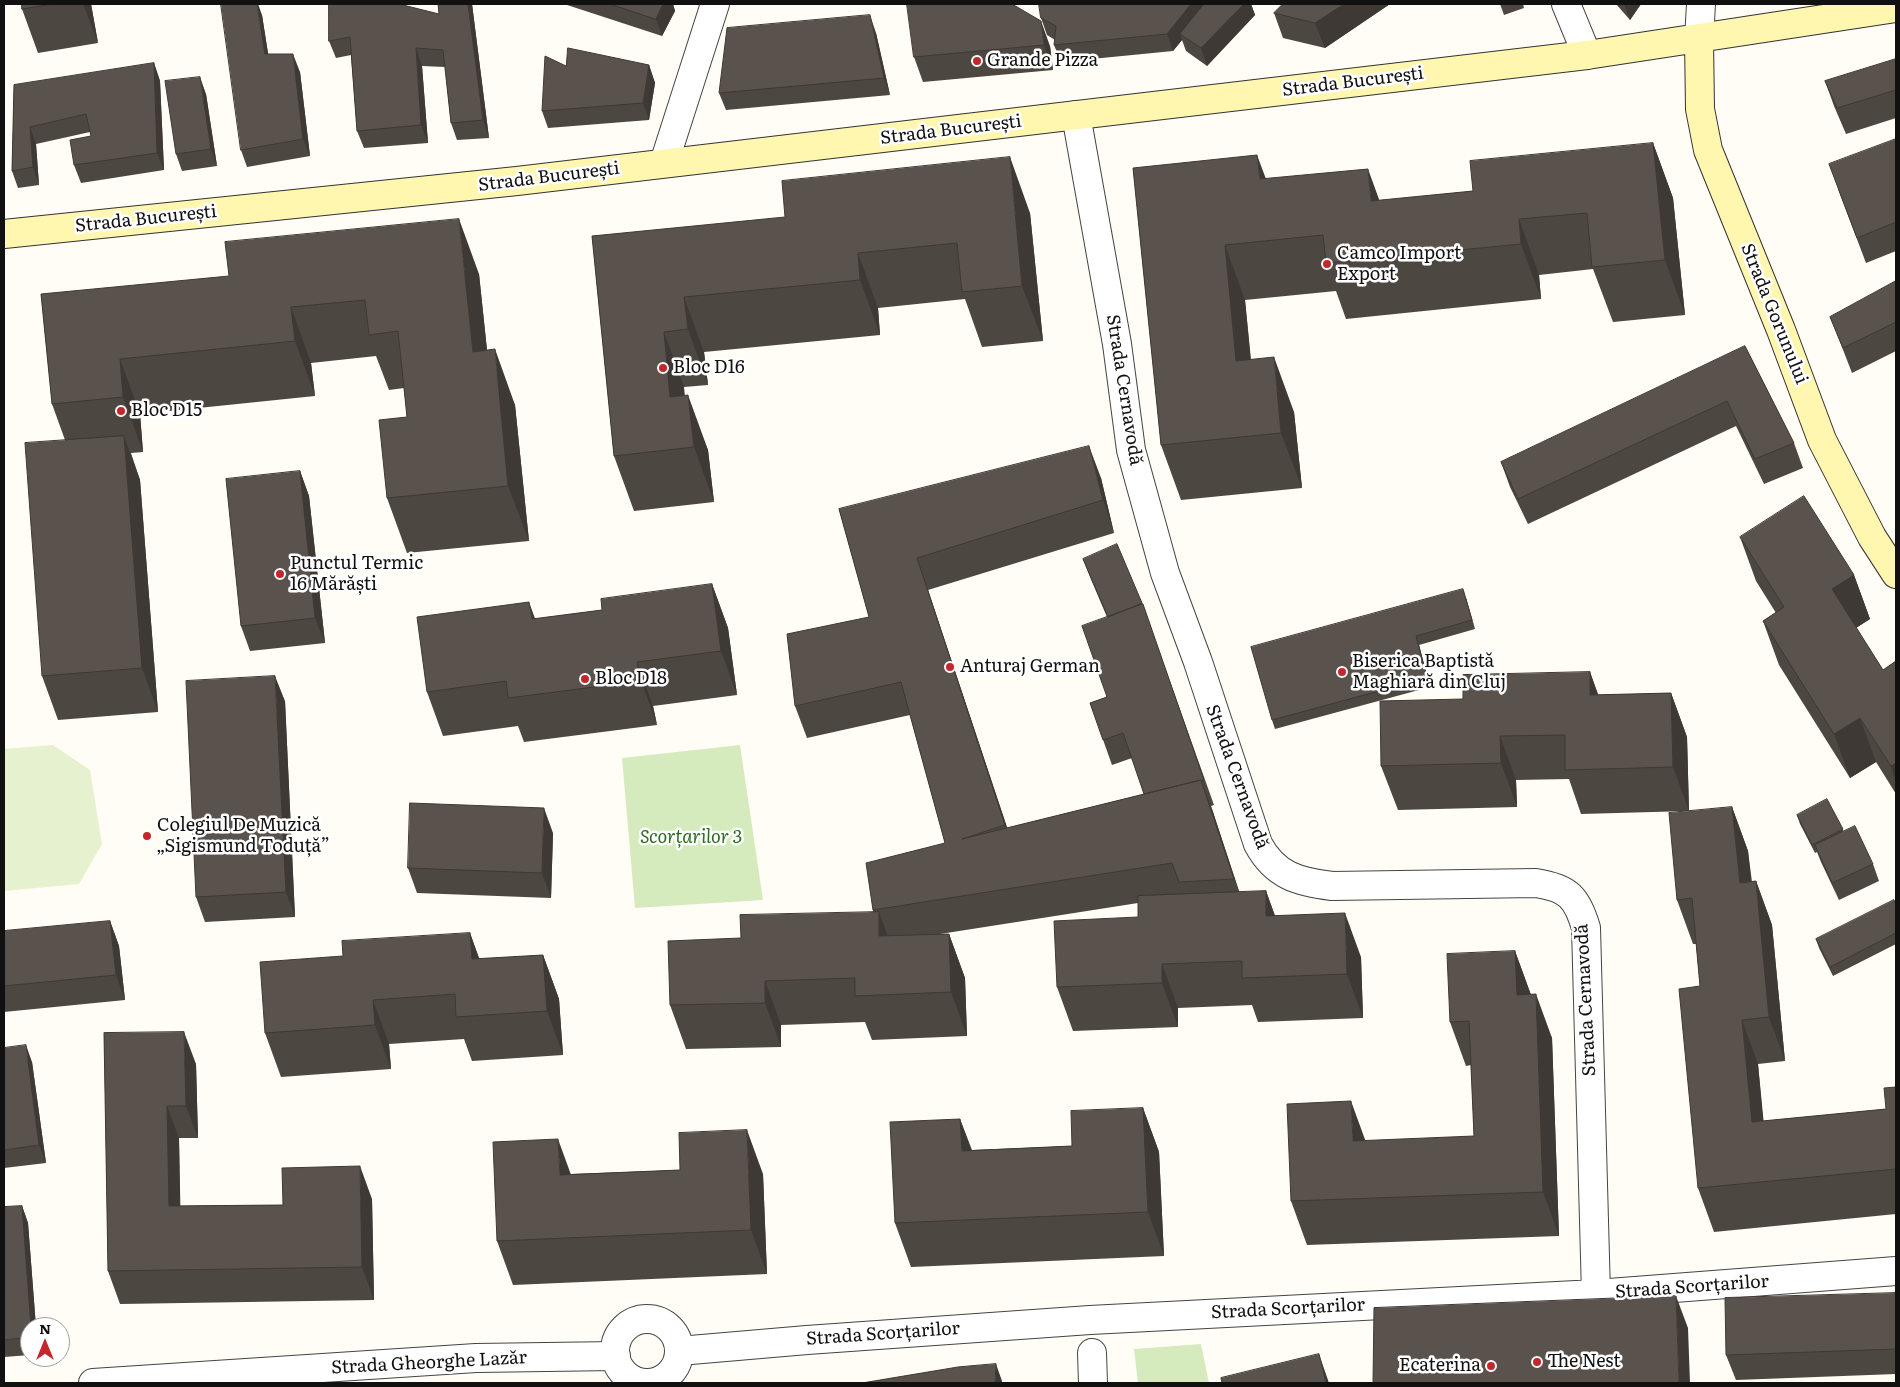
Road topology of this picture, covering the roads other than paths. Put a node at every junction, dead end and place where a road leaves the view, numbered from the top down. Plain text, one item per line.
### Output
1 (714, 4) edge
2 (1566, 4) edge
3 (1702, 4) edge
4 (1896, 8) edge
5 (1699, 39) junction
6 (1587, 55) junction
7 (1076, 115) junction
8 (664, 163) junction
9 (4, 234) edge
10 (1896, 574) edge
11 (1896, 1271) edge
12 (1596, 1294) junction
13 (679, 1351) junction
14 (1092, 1353) dead end
15 (616, 1356) junction
16 (93, 1383) edge
17 (649, 1383) edge
18 (1093, 1383) edge

1 - 8 street
2 - 6 street
3 - 5 street
4 - 5 main road, Strada București
5 - 6 main road, Strada București
5 - 10 main road, Strada Gorunului
6 - 7 main road, Strada București
7 - 8 main road, Strada București
7 - 12 street, Strada Cernavodă
8 - 9 main road, Strada București
11 - 12 street, Strada Scorțarilor
12 - 13 street, Strada Scorțarilor
13 - 15 street
13 - 17 street
14 - 18 street
15 - 16 street, Strada Gheorghe Lazăr
15 - 17 street

